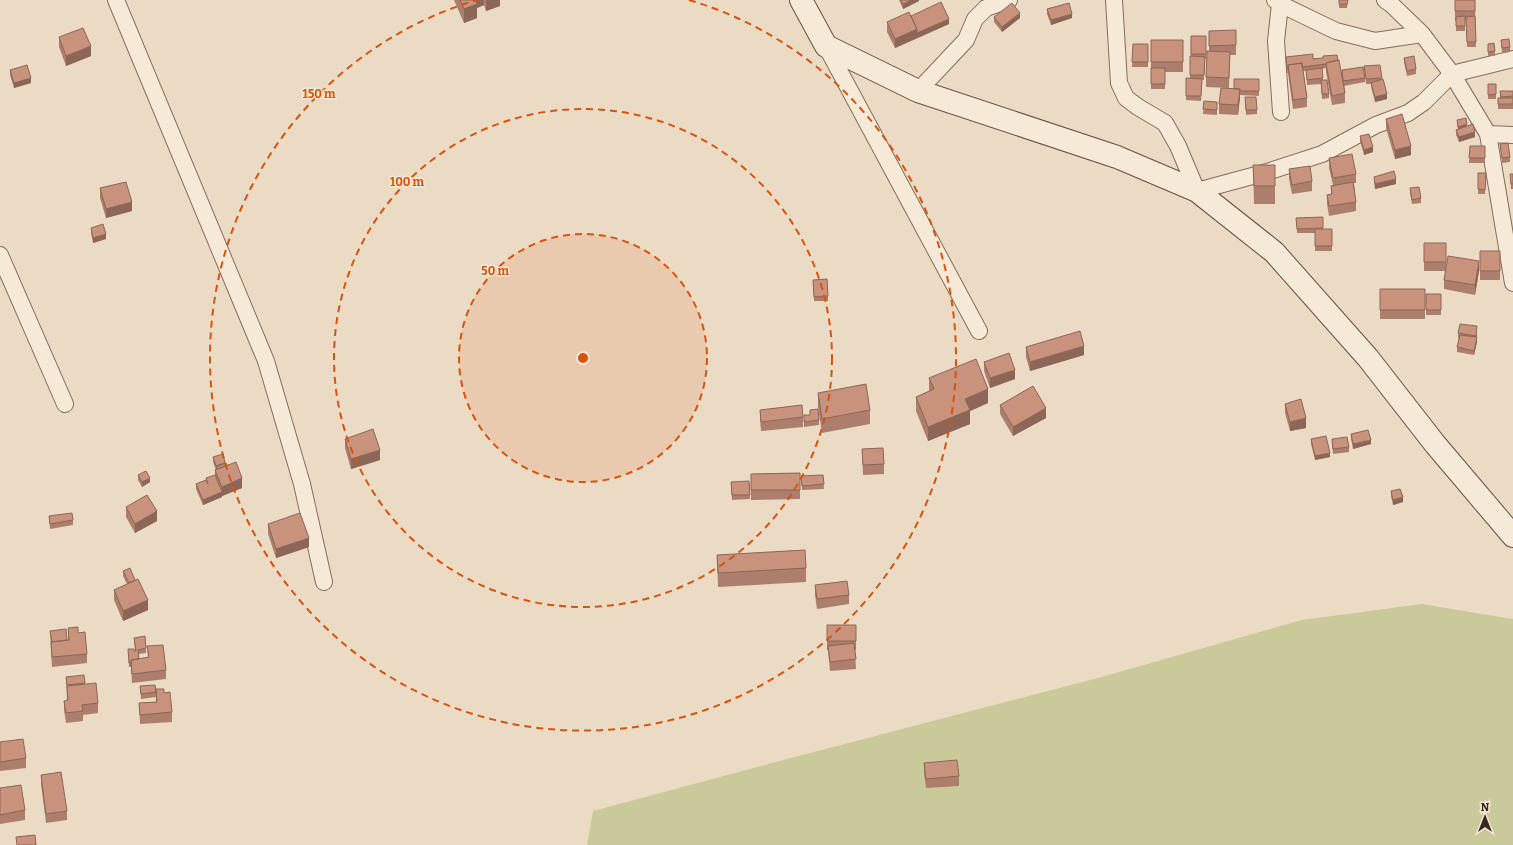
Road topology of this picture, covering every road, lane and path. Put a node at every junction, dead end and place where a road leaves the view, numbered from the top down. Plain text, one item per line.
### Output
1 (116, 0) edge
2 (802, 0) edge
3 (1009, 0) edge
4 (1114, 0) edge
5 (1385, 0) edge
6 (1277, 2) edge
7 (983, 4) edge
8 (1422, 34) junction
9 (826, 46) junction
10 (1513, 59) edge
11 (1452, 74) junction
12 (918, 91) junction
13 (1281, 112) dead end
14 (1488, 134) junction
15 (1513, 135) edge
16 (1197, 191) junction
17 (0, 255) edge
18 (1513, 283) edge
19 (979, 331) dead end
20 (65, 404) dead end
21 (1512, 530) edge
22 (324, 582) dead end

1 - 22 street
2 - 9 street
3 - 7 street
4 - 16 street
5 - 8 street
6 - 8 street
6 - 13 street
7 - 12 street
8 - 11 street
9 - 12 street
9 - 19 street
10 - 11 street
11 - 14 street
11 - 16 street
12 - 16 street
14 - 15 street
14 - 18 street
16 - 21 street
17 - 20 street

